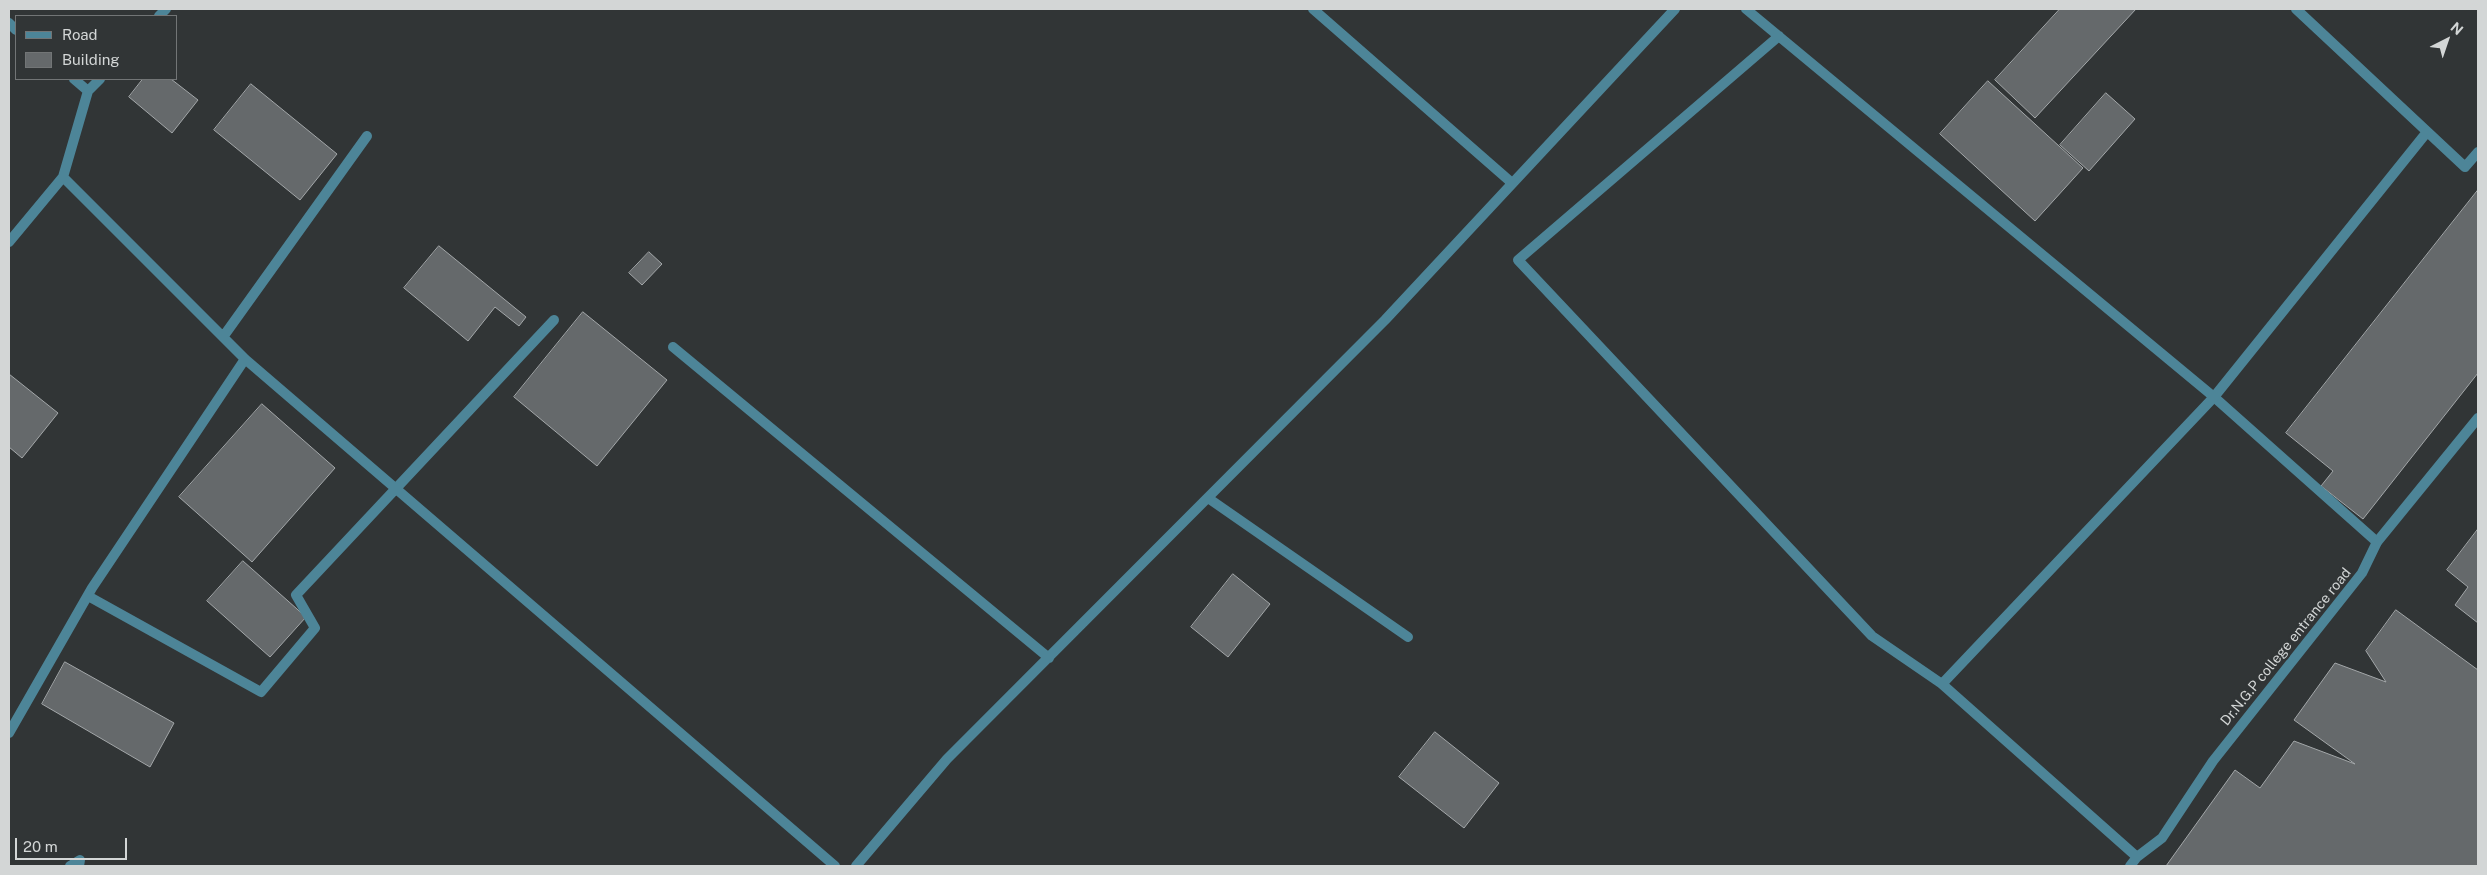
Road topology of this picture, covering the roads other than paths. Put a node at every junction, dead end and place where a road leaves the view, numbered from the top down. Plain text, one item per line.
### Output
1 (1313, 9) edge
2 (1675, 9) edge
3 (1746, 9) edge
4 (2296, 9) edge
5 (1779, 36) junction
6 (75, 80) edge
7 (99, 80) edge
8 (88, 91) junction
9 (2427, 132) junction
10 (367, 136) dead end
11 (2478, 152) edge
12 (63, 178) junction
13 (1512, 183) junction
14 (9, 242) edge
15 (554, 320) dead end
16 (223, 337) junction
17 (673, 347) dead end
18 (245, 359) junction
19 (2214, 397) junction
20 (2478, 418) edge
21 (395, 488) junction
22 (1208, 498) junction
23 (2377, 542) junction
24 (88, 596) junction
25 (1408, 637) dead end
26 (1049, 658) junction
27 (1942, 684) junction
28 (9, 733) edge
29 (2137, 856) junction
30 (70, 866) edge
31 (79, 866) edge
32 (835, 866) edge
33 (856, 866) edge
34 (2130, 866) edge

1 - 13 street
2 - 13 street
3 - 5 street
4 - 9 street
5 - 19 street
5 - 27 street
6 - 8 street
7 - 8 street
8 - 12 street
9 - 11 street
9 - 19 street
10 - 16 street
12 - 14 street
12 - 16 street
13 - 22 street
15 - 21 street
16 - 18 street
17 - 26 street
18 - 21 street
18 - 24 street
19 - 23 street
19 - 27 street
20 - 23 street, Dr.N.G.P college entrance road
21 - 24 street
21 - 32 street
22 - 25 street
22 - 26 street
23 - 29 street, Dr.N.G.P college entrance road
24 - 28 street
26 - 33 street
27 - 29 street
29 - 34 street, Dr.N.G.P college entrance road
30 - 31 street

